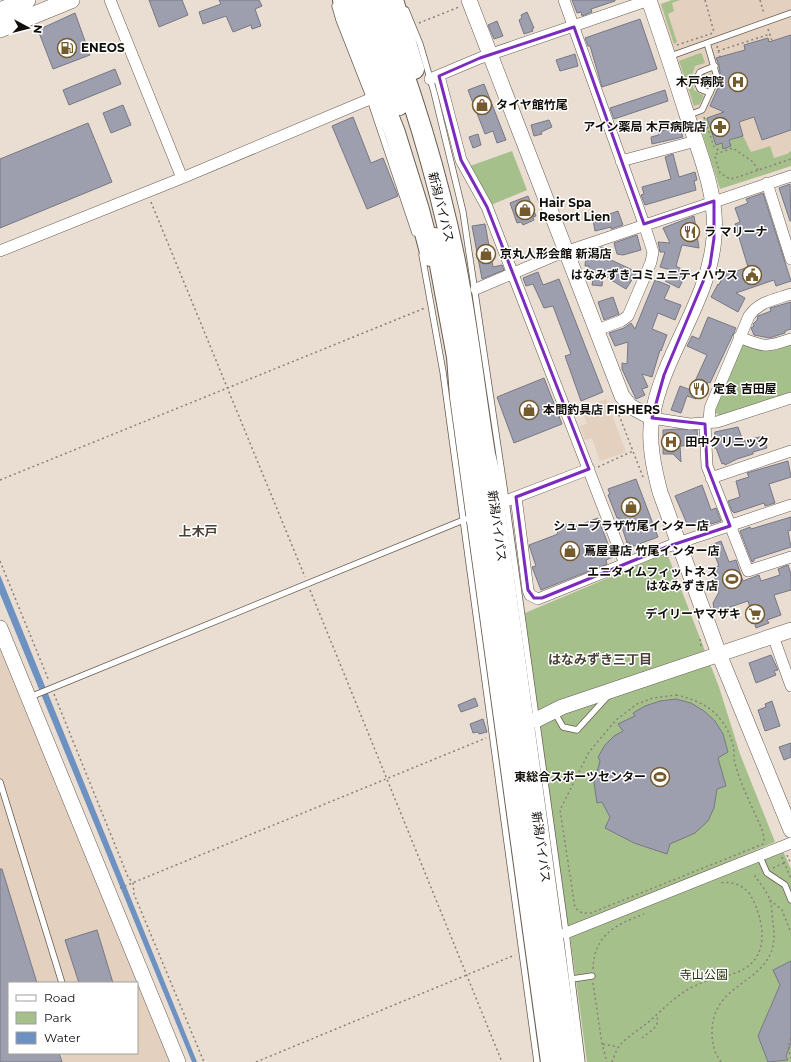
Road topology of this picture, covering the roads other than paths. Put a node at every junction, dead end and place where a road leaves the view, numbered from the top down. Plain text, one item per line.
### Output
1 (27, 0) edge
2 (71, 0) edge
3 (110, 0) edge
4 (334, 0) edge
5 (343, 0) edge
6 (403, 0) edge
7 (564, 0) edge
8 (649, 0) edge
9 (469, 1) edge
10 (374, 2) edge
11 (0, 11) edge
12 (791, 13) edge
13 (574, 27) junction
14 (0, 29) edge
15 (707, 43) junction
16 (490, 55) junction
17 (668, 57) junction
18 (715, 66) junction
19 (431, 78) junction
20 (710, 93) junction
21 (372, 98) junction
22 (688, 116) junction
23 (696, 141) junction
24 (621, 160) junction
25 (791, 176) edge
26 (182, 178) junction
27 (767, 183) junction
28 (714, 201) junction
29 (644, 224) junction
30 (418, 242) dead end
31 (421, 250) dead end
32 (567, 251) junction
33 (0, 252) edge
34 (791, 259) edge
35 (513, 274) junction
36 (476, 289) junction
37 (791, 294) edge
38 (597, 330) junction
39 (739, 337) junction
40 (791, 339) edge
41 (460, 397) junction
42 (791, 398) edge
43 (652, 418) junction
44 (707, 423) junction
45 (791, 451) edge
46 (589, 469) junction
47 (711, 478) junction
48 (508, 500) junction
49 (791, 505) edge
50 (465, 520) junction
51 (730, 526) junction
52 (678, 543) junction
53 (791, 557) edge
54 (625, 564) junction
55 (0, 628) edge
56 (791, 630) edge
57 (773, 636) junction
58 (719, 654) junction
59 (791, 686) edge
60 (616, 689) junction
61 (32, 696) junction
62 (554, 712) junction
63 (536, 720) junction
64 (0, 782) edge
65 (791, 830) edge
66 (791, 843) edge
67 (759, 855) junction
68 (791, 900) edge
69 (566, 933) junction
70 (592, 976) road end
71 (572, 979) junction
72 (62, 982) edge
73 (178, 1062) edge
74 (537, 1062) edge
75 (550, 1062) edge
76 (570, 1062) edge
77 (582, 1062) edge

1 - 11 main road
2 - 14 main road
3 - 26 street
4 - 21 lane
5 - 41 highway
6 - 19 lane
7 - 13 street
8 - 13 street
8 - 17 street
9 - 16 street
10 - 41 highway, 新潟バイパス
10 - 76 highway, 新潟バイパス
12 - 15 lane
13 - 16 street
13 - 24 street
15 - 17 lane
15 - 18 lane
16 - 19 street
16 - 32 street
17 - 22 street
18 - 20 lane
18 - 20 lane
19 - 35 street
19 - 36 lane
20 - 22 lane
21 - 26 street
21 - 30 lane
22 - 23 street
23 - 24 street
23 - 28 street
24 - 29 street
25 - 27 street
26 - 33 street
27 - 28 street
27 - 34 street
28 - 29 street
28 - 43 street
29 - 32 street
29 - 38 street
31 - 50 lane
32 - 35 street
32 - 38 street
35 - 36 street
35 - 46 street
36 - 48 lane
37 - 39 street
38 - 43 street
39 - 40 street
39 - 44 street
41 - 75 highway, 新潟バイパス
42 - 44 street
43 - 44 street
43 - 52 street
44 - 47 street
45 - 47 street
46 - 48 street
46 - 54 street
47 - 51 street
48 - 54 street
48 - 63 lane
49 - 51 street
50 - 61 lane
50 - 74 lane
51 - 52 street
51 - 53 street
52 - 54 street
52 - 58 street
55 - 61 street
56 - 57 street
57 - 58 street
57 - 59 street
58 - 60 street
58 - 65 street
60 - 62 street
60 - 62 lane
61 - 73 street
62 - 63 street
63 - 69 lane
64 - 72 lane
66 - 67 street
67 - 68 lane
67 - 69 street
69 - 71 lane
70 - 71 lane
71 - 77 lane

